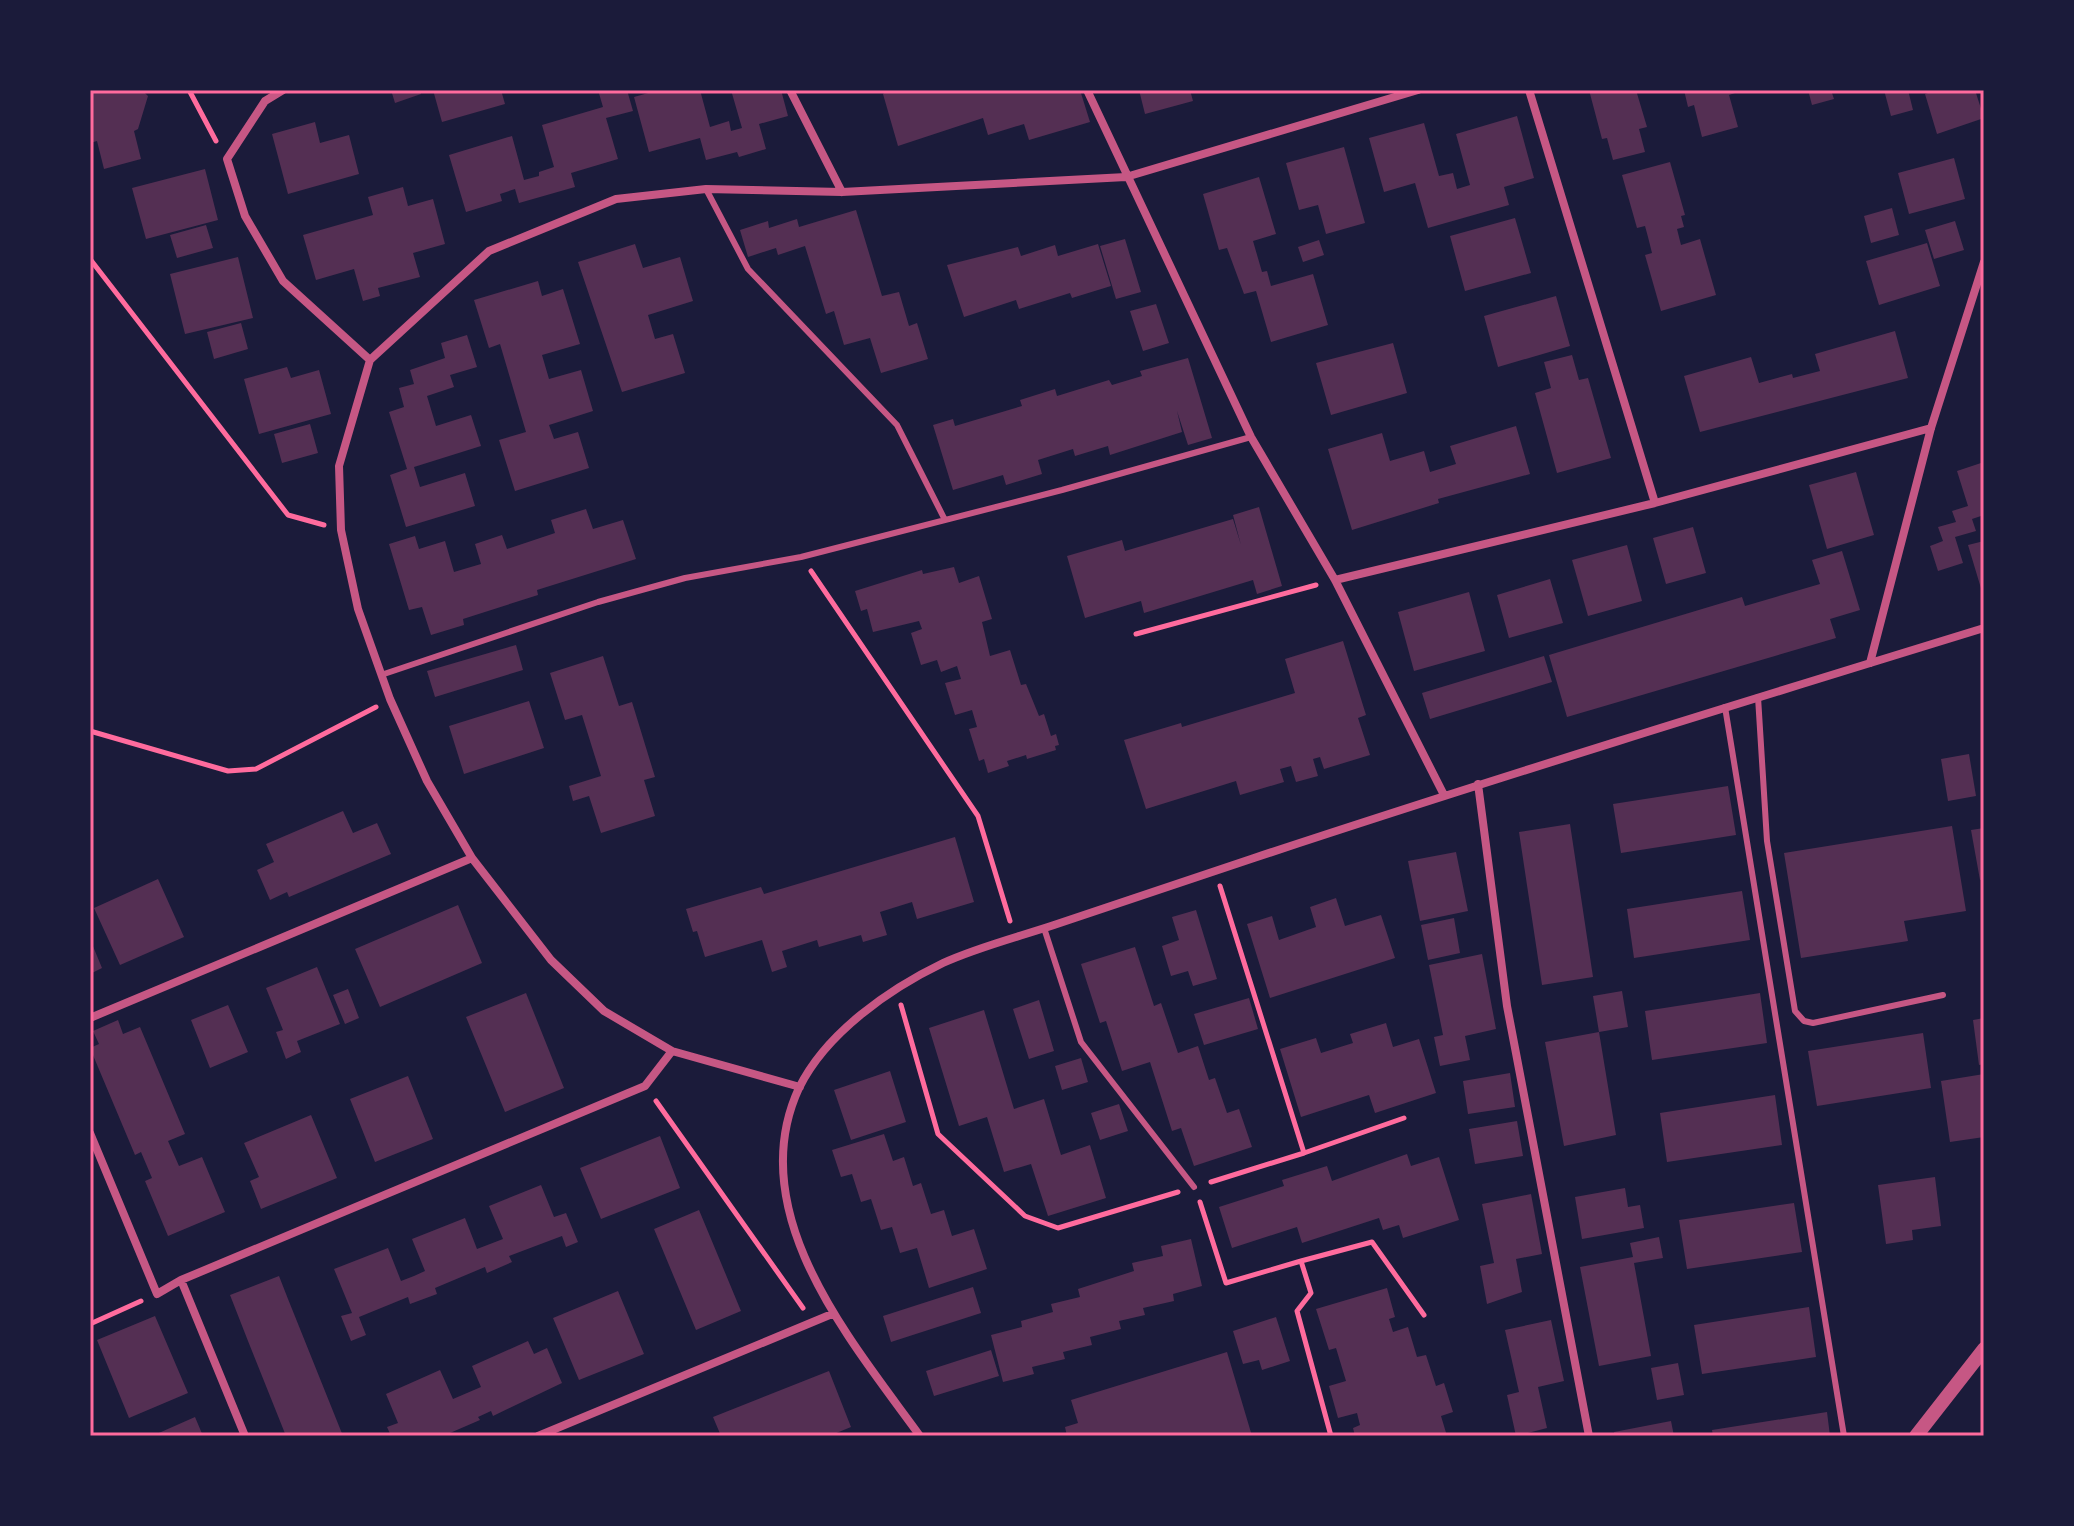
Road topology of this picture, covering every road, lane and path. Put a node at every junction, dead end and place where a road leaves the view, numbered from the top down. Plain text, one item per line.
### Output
1 (189, 90) edge
2 (283, 90) edge
3 (790, 90) edge
4 (1087, 90) edge
5 (1418, 90) edge
6 (1529, 90) edge
7 (227, 159) junction
8 (1126, 177) junction
9 (706, 189) junction
10 (842, 192) junction
11 (90, 259) edge
12 (1984, 262) edge
13 (370, 360) junction
14 (1931, 428) junction
15 (1251, 437) junction
16 (1655, 503) junction
17 (945, 520) junction
18 (341, 530) junction
19 (801, 557) junction
20 (1335, 580) junction
21 (1984, 628) edge
22 (1136, 634) dead end
23 (1870, 663) junction
24 (381, 675) junction
25 (1758, 697) junction
26 (390, 699) junction
27 (1725, 707) junction
28 (90, 731) edge
29 (1478, 784) junction
30 (1444, 795) junction
31 (472, 858) junction
32 (1044, 928) junction
33 (1016, 938) junction
34 (1943, 995) dead end
35 (90, 1018) edge
36 (672, 1051) junction
37 (645, 1086) junction
38 (800, 1087) junction
39 (1404, 1118) dead end
40 (90, 1133) edge
41 (1304, 1153) dead end
42 (1194, 1187) joint
43 (1301, 1261) junction
44 (181, 1280) junction
45 (157, 1294) junction
46 (832, 1314) junction
47 (1424, 1315) dead end
48 (813, 1322) junction
49 (90, 1324) edge
50 (1984, 1349) edge
51 (245, 1436) edge
52 (538, 1436) edge
53 (920, 1436) edge
54 (1331, 1436) edge
55 (1589, 1436) edge
56 (1844, 1436) edge
57 (1916, 1436) edge

1 - 7 path
2 - 7 street
3 - 10 street
4 - 8 street
5 - 8 street
6 - 16 street
7 - 13 street
8 - 10 street
8 - 15 street
9 - 10 street
9 - 13 street
9 - 17 lane
11 - 18 path
12 - 14 street
13 - 18 street
14 - 16 street
14 - 23 street
15 - 17 lane
15 - 20 street
16 - 20 street
17 - 19 lane
18 - 24 street
19 - 24 lane
19 - 33 path
20 - 22 path
20 - 30 street
21 - 23 street
23 - 25 street
24 - 26 street
25 - 27 street
25 - 34 lane
26 - 28 path
26 - 31 street
27 - 29 street
27 - 56 lane
29 - 30 street
29 - 55 street
30 - 32 street
31 - 35 street
31 - 36 street
32 - 33 street
32 - 42 lane
33 - 38 street
36 - 37 street
36 - 38 street
37 - 44 street
37 - 48 path
38 - 46 street
39 - 41 path
40 - 45 street
42 - 43 path
43 - 47 path
43 - 54 path
44 - 45 street
44 - 51 street
45 - 49 path
46 - 48 street
46 - 53 street
48 - 52 street
50 - 57 street

